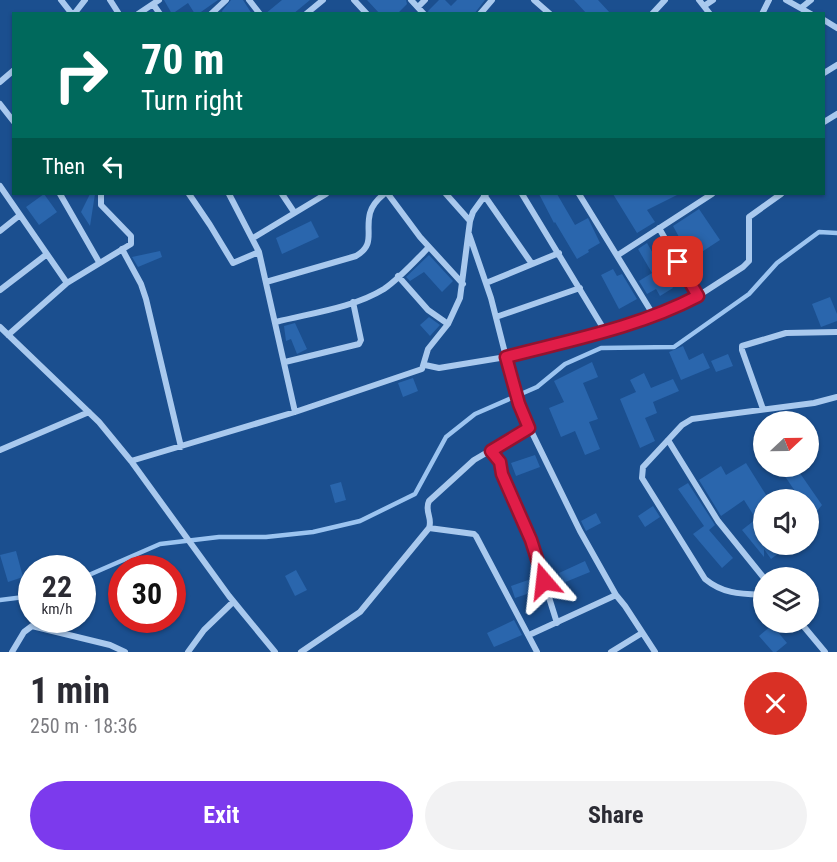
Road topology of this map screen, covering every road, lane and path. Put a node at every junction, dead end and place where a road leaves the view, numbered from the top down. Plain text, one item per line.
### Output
1 (61, 0) edge
2 (85, 0) edge
3 (159, 0) edge
4 (226, 0) edge
5 (249, 0) edge
6 (324, 0) edge
7 (354, 0) edge
8 (411, 0) edge
9 (425, 0) edge
10 (492, 0) edge
11 (534, 0) edge
12 (665, 0) edge
13 (699, 0) edge
14 (713, 0) edge
15 (786, 0) edge
16 (811, 0) edge
17 (153, 4) junction
18 (704, 6) junction
19 (418, 7) junction
20 (801, 8) junction
21 (71, 12) edge
22 (75, 12) edge
23 (141, 12) edge
24 (159, 12) edge
25 (213, 12) edge
26 (258, 12) edge
27 (310, 12) edge
28 (365, 12) edge
29 (422, 12) edge
30 (482, 12) edge
31 (548, 12) edge
32 (654, 12) edge
33 (708, 12) edge
34 (808, 12) edge
35 (12, 72) edge
36 (0, 82) edge
37 (0, 104) edge
38 (12, 119) edge
39 (0, 186) edge
40 (61, 195) edge
41 (101, 195) edge
42 (190, 195) edge
43 (230, 195) edge
44 (283, 195) edge
45 (324, 195) edge
46 (385, 195) edge
47 (387, 195) edge
48 (447, 195) edge
49 (484, 195) edge
50 (486, 195) edge
51 (523, 195) edge
52 (580, 195) edge
53 (710, 195) edge
54 (780, 195) edge
55 (294, 212) junction
56 (20, 215) junction
57 (470, 221) junction
58 (658, 228) junction
59 (0, 231) edge
60 (468, 233) junction
61 (253, 238) junction
62 (429, 247) junction
63 (122, 249) junction
64 (259, 252) junction
65 (559, 253) junction
66 (47, 254) junction
67 (618, 255) junction
68 (99, 262) junction
69 (532, 264) junction
70 (398, 276) junction
71 (266, 282) junction
72 (67, 283) junction
73 (486, 283) junction
74 (463, 284) junction
75 (580, 288) junction
76 (0, 290) edge
77 (698, 296) junction
78 (353, 302) junction
79 (654, 316) junction
80 (496, 317) junction
81 (276, 322) junction
82 (448, 324) junction
83 (0, 327) edge
84 (606, 331) junction
85 (837, 332) edge
86 (8, 335) junction
87 (506, 357) junction
88 (285, 362) junction
89 (425, 365) junction
90 (837, 396) edge
91 (763, 409) junction
92 (89, 411) junction
93 (295, 412) junction
94 (529, 428) junction
95 (668, 440) junction
96 (181, 447) junction
97 (0, 450) edge
98 (491, 451) junction
99 (131, 461) junction
100 (429, 528) junction
101 (755, 567) edge
102 (753, 594) edge
103 (616, 596) junction
104 (233, 602) junction
105 (557, 623) junction
106 (642, 633) junction
107 (809, 633) edge
108 (529, 635) junction
109 (12, 652) edge
110 (126, 652) edge
111 (189, 652) edge
112 (275, 652) edge
113 (301, 652) edge
114 (537, 652) edge
115 (611, 652) edge
116 (655, 652) edge
117 (825, 652) edge

1 - 21 street
2 - 22 street
3 - 17 street
4 - 25 street
5 - 26 street
6 - 27 street
7 - 28 street
8 - 19 street
9 - 19 street
10 - 30 street
11 - 31 street
12 - 32 street
13 - 18 street
14 - 18 street
15 - 20 street
16 - 20 street
17 - 23 street
17 - 24 street
18 - 33 street
19 - 29 street
20 - 34 street
35 - 36 street
37 - 38 street
39 - 56 street
40 - 68 street
41 - 63 street
42 - 64 street
43 - 61 street
44 - 55 street
45 - 55 street
46 - 71 street
47 - 62 street
48 - 57 street
49 - 57 street
50 - 69 street
51 - 65 street
52 - 67 street
53 - 58 street
54 - 77 street
55 - 61 street
56 - 59 street
56 - 66 street
57 - 60 street
58 - 67 street
58 - 77 street
60 - 73 street
60 - 74 street
61 - 64 street
62 - 70 street
62 - 74 street
63 - 68 street
63 - 96 street
64 - 71 street
65 - 69 street
65 - 75 street
66 - 72 street
66 - 76 street
67 - 79 street
68 - 72 street
69 - 73 street
70 - 78 street
70 - 82 street
71 - 81 street
72 - 86 street
73 - 80 street
74 - 82 street
75 - 80 street
75 - 84 street
77 - 79 street
78 - 81 street
78 - 88 street
79 - 84 street
80 - 87 street
81 - 88 street
82 - 89 street
83 - 86 street
84 - 87 street
85 - 91 street
86 - 92 street
87 - 89 street
87 - 94 street
88 - 93 street
89 - 93 street
90 - 91 street
91 - 95 street
92 - 97 street
92 - 99 street
93 - 96 street
94 - 98 street
94 - 103 street
95 - 101 street
95 - 102 street
96 - 99 street
98 - 100 street
98 - 105 street
99 - 104 street
100 - 108 street
100 - 113 street
103 - 105 street
103 - 106 street
104 - 111 street
104 - 112 street
105 - 108 street
106 - 115 street
106 - 116 street
107 - 117 street
108 - 114 street
109 - 110 street

